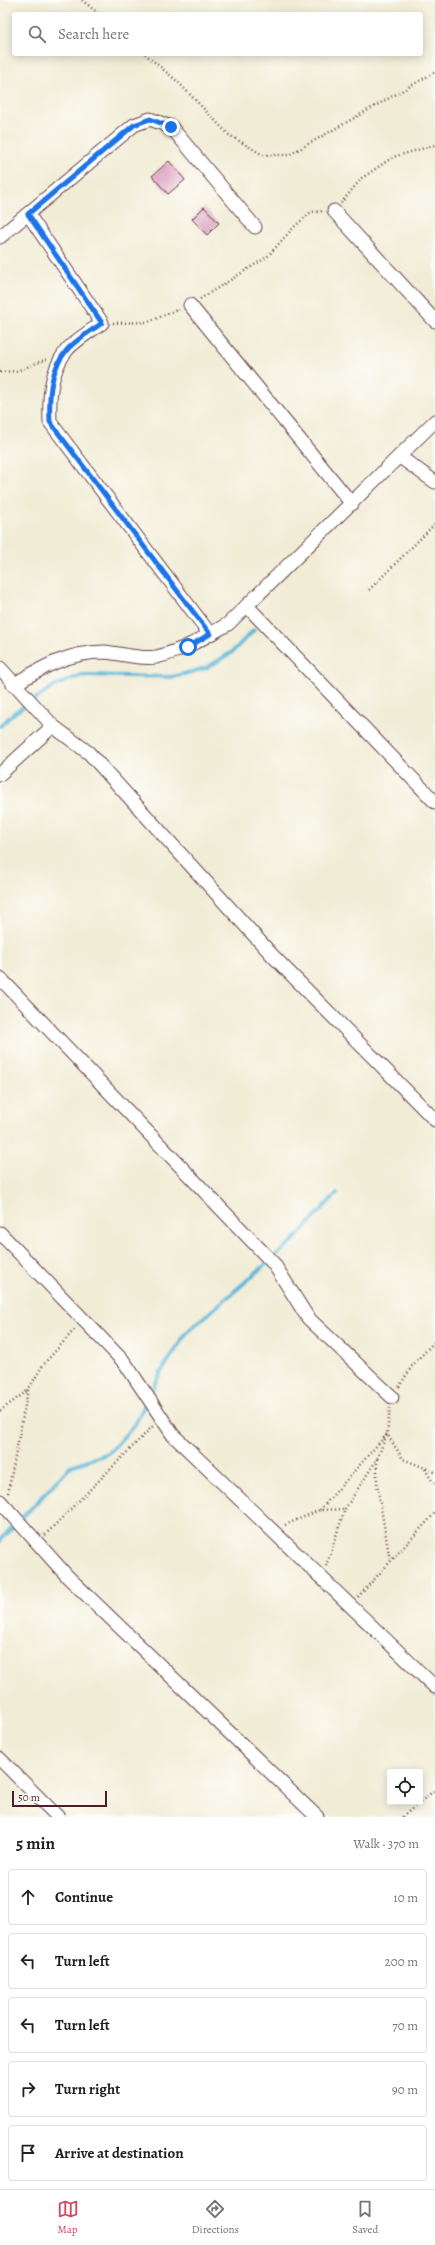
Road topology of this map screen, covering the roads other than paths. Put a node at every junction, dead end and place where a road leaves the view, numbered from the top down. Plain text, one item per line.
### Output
1 (334, 211) road end
2 (28, 214) junction
3 (255, 227) dead end
4 (0, 237) edge
5 (190, 305) road end
6 (435, 321) edge
7 (435, 421) edge
8 (400, 458) junction
9 (435, 482) edge
10 (352, 504) junction
11 (247, 606) junction
12 (210, 634) junction
13 (0, 668) edge
14 (13, 685) junction
15 (53, 726) junction
16 (0, 774) edge
17 (435, 802) edge
18 (0, 978) edge
19 (435, 1120) edge
20 (0, 1233) edge
21 (392, 1397) road end
22 (3, 1504) edge
23 (435, 1687) edge
24 (0, 1759) edge
25 (58, 1817) edge
26 (317, 1817) edge

1 - 6 street
2 - 3 street
2 - 4 street
2 - 12 street
5 - 10 street
7 - 8 street
8 - 9 street
8 - 10 street
10 - 11 street
11 - 12 street
11 - 17 street
12 - 14 street
13 - 14 street
14 - 15 street
15 - 16 street
15 - 19 street
18 - 21 street
20 - 23 street
22 - 26 street
24 - 25 street

